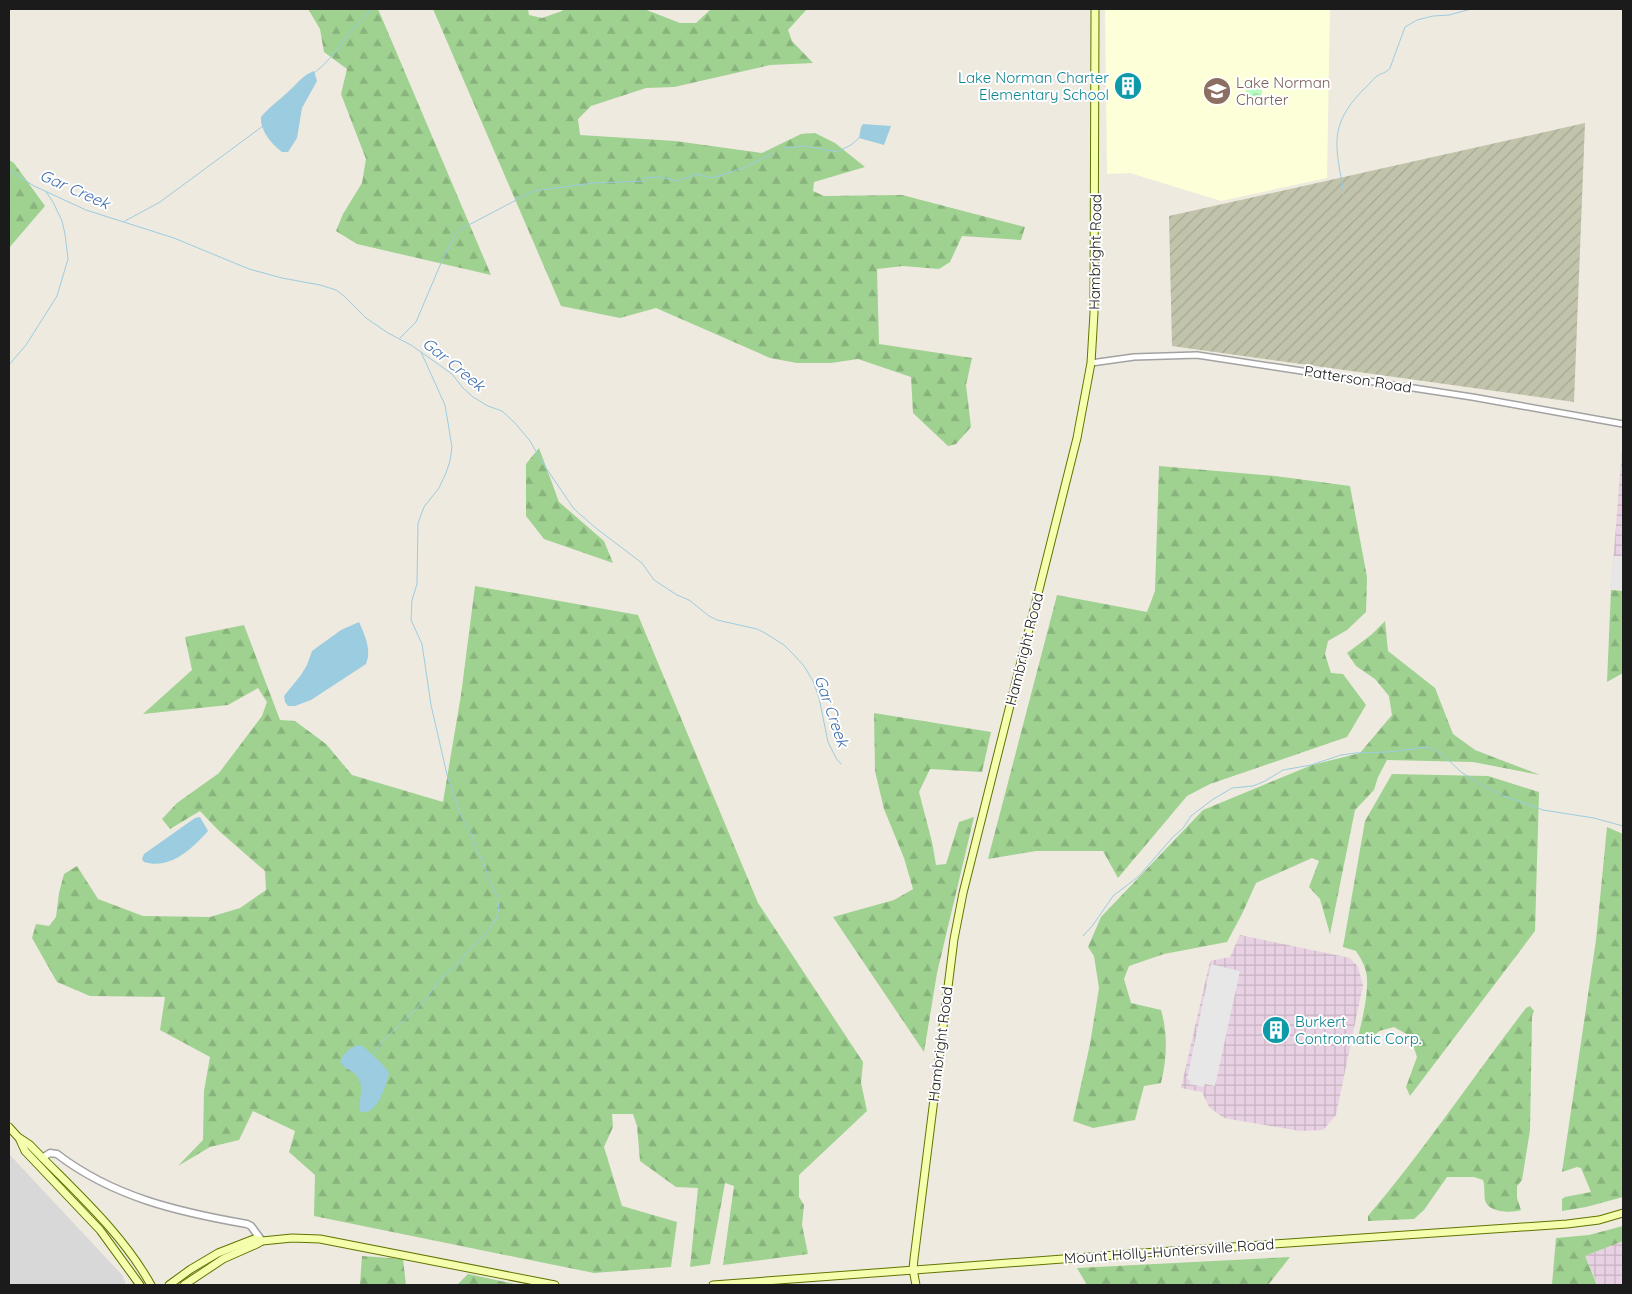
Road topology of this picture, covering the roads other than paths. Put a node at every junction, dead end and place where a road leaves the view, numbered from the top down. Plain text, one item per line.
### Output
1 (1095, 9) edge
2 (1091, 363) junction
3 (1623, 424) edge
4 (9, 1127) edge
5 (18, 1137) junction
6 (42, 1158) junction
7 (1623, 1213) edge
8 (262, 1241) junction
9 (913, 1269) junction
10 (140, 1285) edge
11 (151, 1285) edge
12 (169, 1285) edge
13 (184, 1285) edge
14 (555, 1285) edge
15 (713, 1285) edge
16 (916, 1285) edge

1 - 2 main road, Hambright Road
2 - 3 street, Patterson Road
2 - 9 main road, Hambright Road
4 - 5 main road
5 - 6 main road
5 - 10 main road
6 - 8 street
6 - 11 main road
7 - 9 main road, Mount Holly-Huntersville Road
8 - 12 main road
8 - 13 main road
8 - 14 main road
9 - 15 main road, Mount Holly-Huntersville Road
9 - 16 main road, Hambright Road

